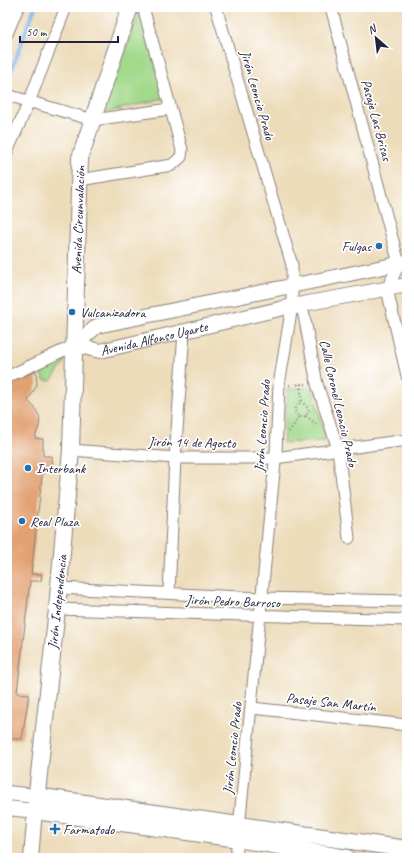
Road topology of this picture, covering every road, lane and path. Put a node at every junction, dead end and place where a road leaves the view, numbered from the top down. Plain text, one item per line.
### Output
1 (18, 7) edge
2 (66, 7) edge
3 (130, 7) edge
4 (143, 7) edge
5 (216, 7) edge
6 (331, 7) edge
7 (7, 34) edge
8 (12, 97) edge
9 (29, 102) junction
10 (170, 109) junction
11 (93, 120) junction
12 (7, 152) edge
13 (79, 180) junction
14 (403, 263) edge
15 (407, 285) edge
16 (292, 286) junction
17 (386, 289) junction
18 (292, 306) junction
19 (184, 332) junction
20 (75, 345) junction
21 (7, 376) edge
22 (407, 376) edge
23 (300, 384) junction
24 (316, 384) junction
25 (279, 385) junction
26 (302, 402) junction
27 (407, 440) edge
28 (338, 449) junction
29 (71, 450) junction
30 (175, 458) junction
31 (275, 458) junction
32 (349, 538) dead end
33 (59, 588) junction
34 (169, 593) junction
35 (261, 598) junction
36 (407, 601) edge
37 (57, 609) junction
38 (261, 617) junction
39 (407, 620) edge
40 (252, 708) junction
41 (407, 726) edge
42 (7, 792) edge
43 (35, 803) junction
44 (7, 808) edge
45 (239, 831) junction
46 (407, 849) edge
47 (31, 858) edge
48 (236, 858) edge
49 (347, 858) edge

1 - 7 street
2 - 9 street
3 - 11 main road, Avenida Circunvalación
4 - 10 street
5 - 16 street, Jirón Leoncio Prado
6 - 14 street, Pasaje Las Brisas
8 - 9 street
9 - 11 street
9 - 12 street
10 - 11 street
10 - 13 street
11 - 13 main road, Avenida Circunvalación
13 - 20 main road, Avenida Circunvalación
14 - 16 street, Avenida Alfonso Ugarte
14 - 17 street
15 - 17 street, Avenida Alfonso Ugarte
16 - 18 street, Jirón Leoncio Prado
16 - 20 street, Avenida Alfonso Ugarte
17 - 18 street, Avenida Alfonso Ugarte
17 - 22 street
18 - 19 street, Avenida Alfonso Ugarte
18 - 24 street, Calle Coronel Leoncio Prado
18 - 25 street, Jirón Leoncio Prado
19 - 20 street, Avenida Alfonso Ugarte
19 - 30 street
20 - 21 street
20 - 29 main road, Jirón Independencia
23 - 24 path
23 - 25 path
23 - 26 path
24 - 28 street, Calle Coronel Leoncio Prado
25 - 31 street, Jirón Leoncio Prado
26 - 26 path
27 - 28 street, Jirón 14 de Agosto
28 - 31 street, Jirón 14 de Agosto
28 - 32 street, Calle Coronel Leoncio Prado
29 - 30 street, Jirón 14 de Agosto
29 - 33 main road, Jirón Independencia
30 - 31 street, Jirón 14 de Agosto
30 - 34 street
31 - 35 street, Jirón Leoncio Prado
33 - 34 street
33 - 37 main road, Jirón Independencia
34 - 35 street
35 - 36 street
35 - 38 street, Jirón Leoncio Prado
37 - 38 street, Jirón Pedro Barroso
37 - 43 main road, Jirón Independencia
38 - 39 street, Jirón Pedro Barroso
38 - 40 street, Jirón Leoncio Prado
40 - 41 street, Pasaje San Martín
40 - 45 street, Jirón Leoncio Prado
42 - 43 street
43 - 44 street
43 - 45 main road
43 - 47 street, Jirón Independencia
45 - 46 main road
45 - 48 street, Jirón Leoncio Prado
45 - 49 main road

